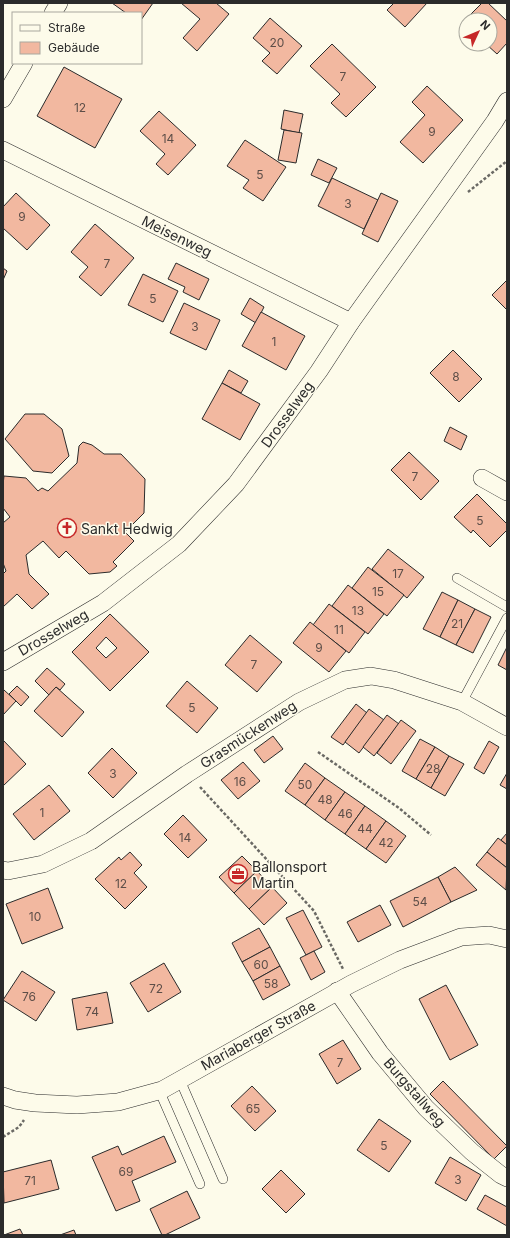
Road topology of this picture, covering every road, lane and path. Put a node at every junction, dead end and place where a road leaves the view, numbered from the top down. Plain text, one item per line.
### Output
1 (59, 3) edge
2 (54, 12) edge
3 (23, 64) edge
4 (3, 99) edge
5 (507, 101) edge
6 (3, 150) edge
7 (351, 322) junction
8 (482, 478) dead end
9 (507, 492) edge
10 (457, 578) dead end
11 (507, 607) edge
12 (507, 618) edge
13 (3, 662) edge
14 (462, 702) junction
15 (507, 727) edge
16 (318, 752) dead end
17 (187, 774) junction
18 (431, 834) dead end
19 (3, 870) edge
20 (507, 939) edge
21 (344, 988) junction
22 (180, 1080) junction
23 (158, 1090) junction
24 (3, 1096) edge
25 (35, 1103) junction
26 (3, 1137) edge
27 (507, 1178) edge
28 (223, 1179) dead end
29 (200, 1184) dead end

1 - 2 street
3 - 4 street
5 - 7 street, Drosselweg
6 - 7 street, Meisenweg
7 - 13 street, Drosselweg
8 - 9 street
10 - 11 lane
12 - 14 lane
14 - 15 street, Grasmückenweg
14 - 17 street, Grasmückenweg
16 - 18 path
17 - 19 street, Grasmückenweg
17 - 21 path
20 - 21 street, Mariaberger Straße
21 - 22 street, Mariaberger Straße
21 - 27 street, Burgstallweg
22 - 23 street, Mariaberger Straße
22 - 28 lane
23 - 25 street, Mariaberger Straße
23 - 29 lane
24 - 25 street, Mariaberger Straße
25 - 26 path

